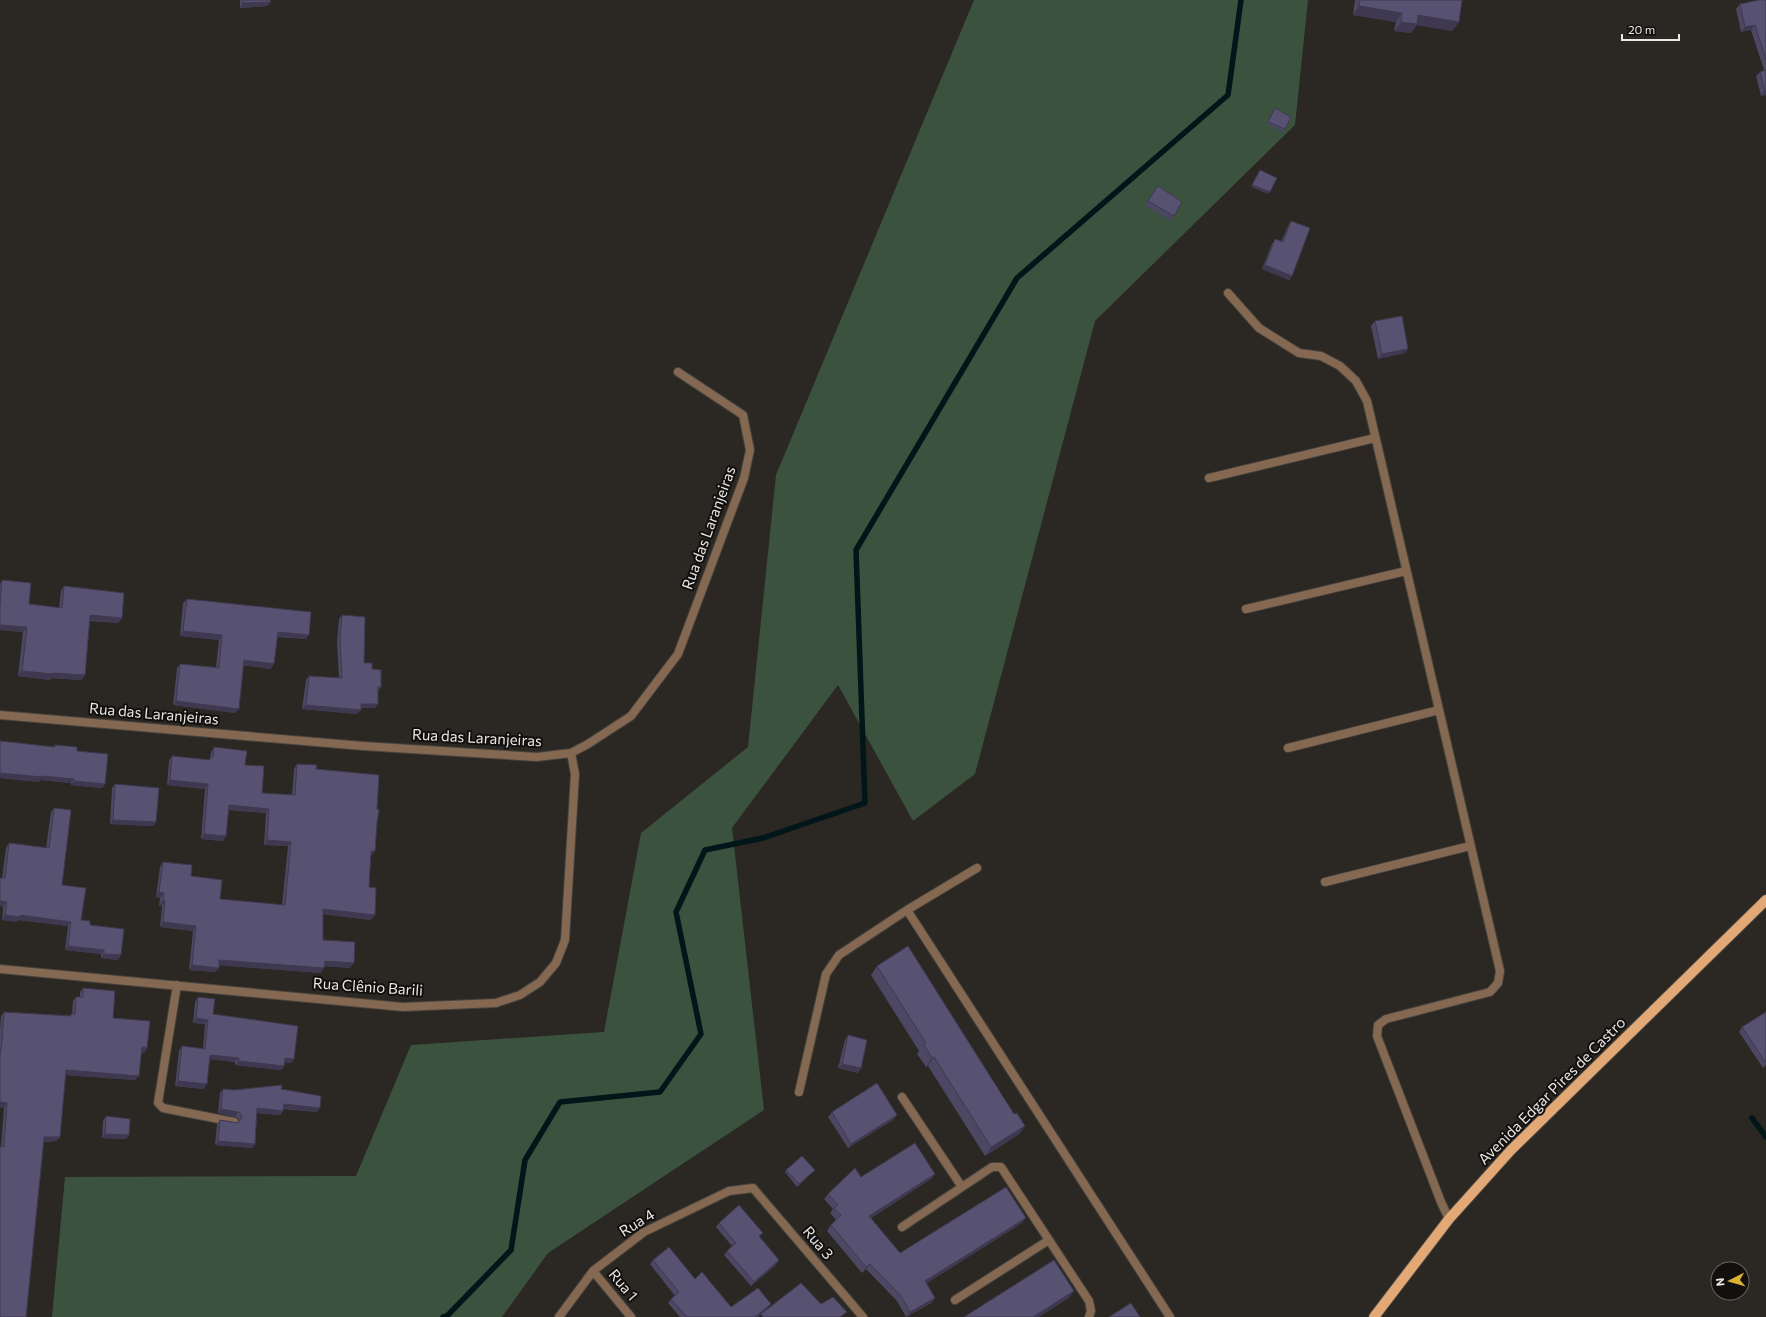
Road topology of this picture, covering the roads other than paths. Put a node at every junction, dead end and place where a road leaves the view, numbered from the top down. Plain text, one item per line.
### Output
1 (1228, 293) dead end
2 (678, 372) dead end
3 (1376, 438) junction
4 (1209, 478) dead end
5 (1406, 571) junction
6 (1246, 609) dead end
7 (1439, 710) junction
8 (0, 715) edge
9 (1288, 748) dead end
10 (571, 753) junction
11 (1470, 846) junction
12 (977, 868) dead end
13 (1325, 882) dead end
14 (1766, 900) edge
15 (907, 910) junction
16 (0, 969) edge
17 (177, 985) junction
18 (799, 1092) dead end
19 (902, 1097) dead end
20 (234, 1122) edge
21 (962, 1187) junction
22 (753, 1188) joint
23 (1449, 1219) junction
24 (902, 1228) dead end
25 (1049, 1240) junction
26 (593, 1272) junction
27 (955, 1300) dead end
28 (559, 1317) edge
29 (631, 1317) edge
30 (863, 1317) edge
31 (1089, 1317) edge
32 (1170, 1317) edge
33 (1374, 1317) edge

1 - 3 street
2 - 10 street, Rua das Laranjeiras
3 - 4 street
3 - 5 street
5 - 6 street
5 - 7 street
7 - 9 street
7 - 11 street
8 - 10 street, Rua das Laranjeiras
10 - 17 street, Rua Clênio Barili
11 - 13 street
11 - 23 street
12 - 15 street
14 - 23 main road, Avenida Edgar Pires de Castro
15 - 18 street
15 - 32 street
16 - 17 street, Rua Clênio Barili
17 - 20 street
19 - 21 street
21 - 24 street
21 - 25 street
22 - 26 street, Rua 4
22 - 30 street, Rua 3
23 - 33 main road, Avenida Edgar Pires de Castro
25 - 27 street
25 - 31 street
26 - 28 street, Rua 4
26 - 29 street, Rua 1

